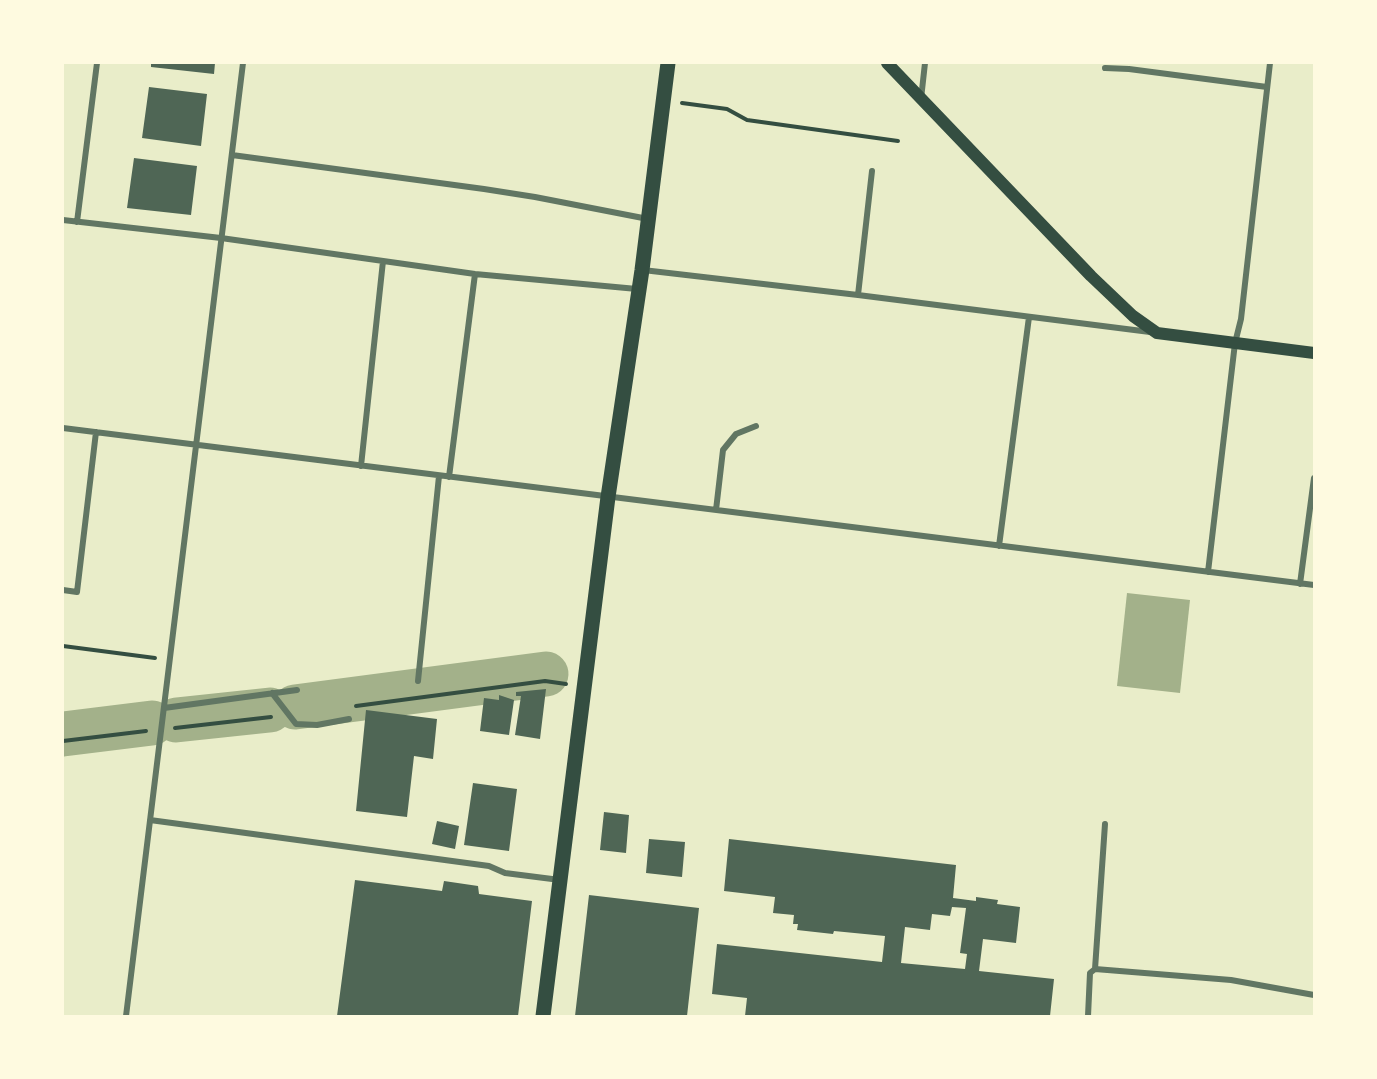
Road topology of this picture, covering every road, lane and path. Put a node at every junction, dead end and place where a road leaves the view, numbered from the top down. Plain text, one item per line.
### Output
1 (97, 63) edge
2 (243, 63) edge
3 (668, 63) edge
4 (887, 63) edge
5 (925, 63) edge
6 (1270, 63) edge
7 (1130, 66) edge
8 (1105, 68) dead end
9 (1267, 87) junction
10 (921, 100) junction
11 (663, 101) junction
12 (898, 141) dead end
13 (231, 155) junction
14 (872, 171) dead end
15 (648, 219) junction
16 (63, 220) edge
17 (77, 222) junction
18 (221, 238) junction
19 (383, 261) junction
20 (642, 270) junction
21 (475, 274) junction
22 (639, 289) junction
23 (858, 295) junction
24 (1029, 317) junction
25 (1157, 333) junction
26 (1235, 343) junction
27 (1314, 353) edge
28 (756, 426) dead end
29 (63, 428) edge
30 (96, 432) junction
31 (196, 445) junction
32 (361, 465) junction
33 (439, 476) junction
34 (449, 477) junction
35 (1314, 478) edge
36 (608, 497) junction
37 (716, 510) junction
38 (999, 546) junction
39 (1208, 572) junction
40 (1300, 584) junction
41 (1314, 585) edge
42 (63, 590) edge
43 (63, 646) edge
44 (170, 660) junction
45 (418, 681) dead end
46 (297, 690) dead end
47 (272, 693) junction
48 (164, 708) junction
49 (349, 719) dead end
50 (150, 820) junction
51 (1106, 824) dead end
52 (561, 880) junction
53 (1095, 969) junction
54 (1314, 995) edge
55 (126, 1016) edge
56 (543, 1016) edge
57 (1088, 1016) edge

1 - 17 street
2 - 13 street
3 - 11 main road
4 - 10 main road
5 - 10 street
6 - 9 street
7 - 8 street
7 - 9 street
9 - 26 street
10 - 25 main road
11 - 12 path
11 - 15 main road
13 - 15 street
13 - 18 street
14 - 23 street
15 - 20 main road
16 - 17 street
17 - 18 street
18 - 19 street
18 - 31 street
19 - 21 street
19 - 32 street
20 - 22 main road
20 - 23 street
21 - 22 street
21 - 34 street
22 - 36 main road
23 - 24 street
24 - 25 street
24 - 38 street
25 - 26 main road
26 - 27 main road
26 - 39 street
28 - 37 street
29 - 30 street
30 - 31 street
30 - 42 street
31 - 32 street
31 - 44 street
32 - 33 street
33 - 34 street
33 - 45 street
34 - 36 street
35 - 40 street
36 - 37 street
36 - 52 main road
37 - 38 street
38 - 39 street
39 - 40 street
40 - 41 street
43 - 44 path
44 - 48 street
46 - 47 street
47 - 48 street
47 - 49 street
48 - 50 street
50 - 52 street
50 - 55 street
51 - 53 street
52 - 56 main road
53 - 54 street
53 - 57 street

